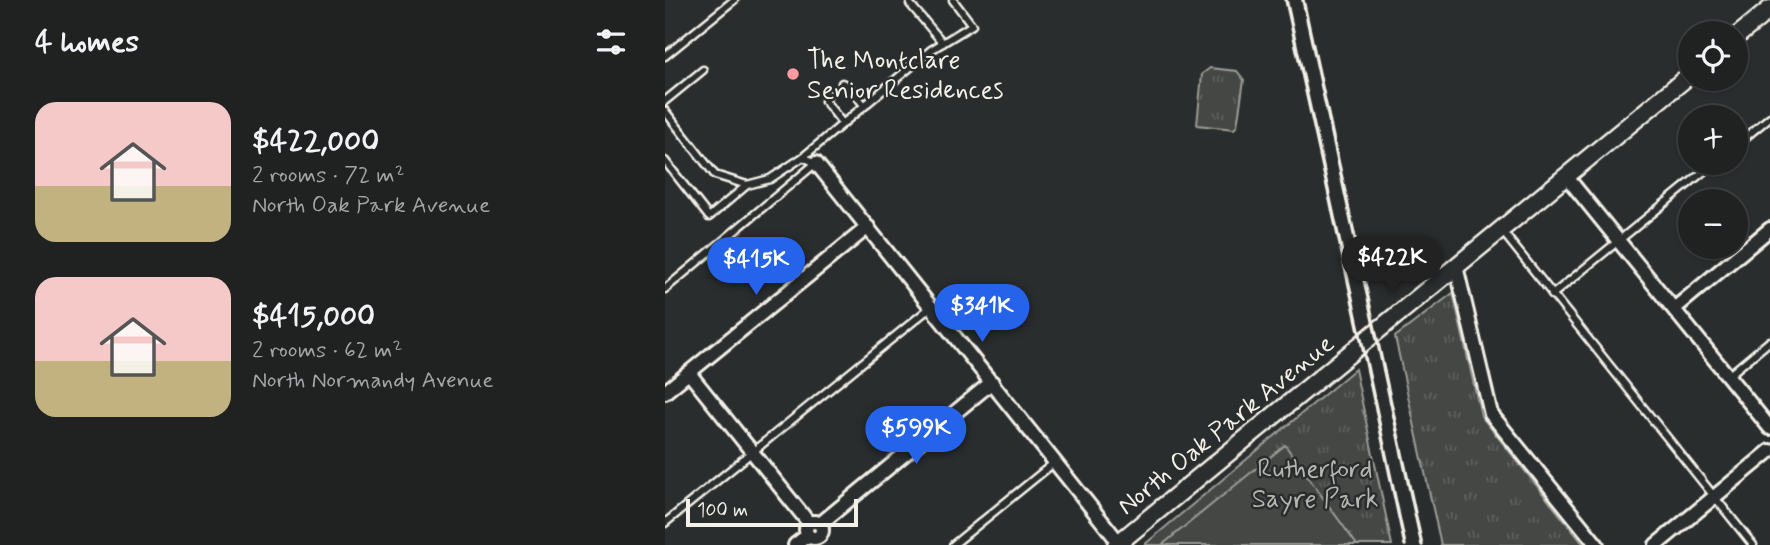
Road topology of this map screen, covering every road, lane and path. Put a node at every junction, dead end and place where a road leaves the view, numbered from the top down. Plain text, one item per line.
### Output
1 (734, 0) edge
2 (953, 0) edge
3 (910, 4) dead end
4 (1770, 10) edge
5 (1748, 27) edge
6 (943, 43) junction
7 (665, 56) edge
8 (703, 70) dead end
9 (842, 83) dead end
10 (1678, 85) edge
11 (828, 94) dead end
12 (665, 101) edge
13 (865, 106) junction
14 (665, 111) edge
15 (1770, 117) edge
16 (843, 124) junction
17 (1748, 135) edge
18 (803, 157) junction
19 (665, 161) edge
20 (816, 163) junction
21 (1699, 175) edge
22 (1566, 176) junction
23 (747, 185) junction
24 (868, 227) junction
25 (1770, 229) edge
26 (1500, 230) junction
27 (1619, 240) junction
28 (1456, 266) junction
29 (665, 289) edge
30 (1552, 295) junction
31 (931, 307) junction
32 (1674, 309) junction
33 (1770, 341) edge
34 (689, 373) junction
35 (1728, 376) junction
36 (992, 382) junction
37 (665, 392) edge
38 (1770, 428) edge
39 (1770, 451) edge
40 (752, 452) junction
41 (1055, 462) junction
42 (1714, 497) junction
43 (665, 523) edge
44 (817, 532) edge
45 (1119, 544) edge
46 (795, 545) edge
47 (953, 545) edge
48 (1597, 545) edge
49 (1656, 545) edge
50 (1753, 545) edge

1 - 7 lane
2 - 6 lane
3 - 6 lane
4 - 5 street
6 - 13 lane
8 - 12 lane
9 - 13 lane
10 - 22 street, North Oak Park Avenue
11 - 16 lane
13 - 16 lane
14 - 23 lane
15 - 17 lane
16 - 18 lane
18 - 20 lane
18 - 23 lane
19 - 23 lane
20 - 24 street
20 - 29 lane
21 - 27 lane
22 - 26 street, North Oak Park Avenue
22 - 27 street
24 - 31 street
24 - 34 street
25 - 32 street
26 - 28 street, North Oak Park Avenue
26 - 30 lane
27 - 30 lane
27 - 32 street
28 - 45 street, North Oak Park Avenue
28 - 48 street
30 - 42 lane
31 - 36 street
31 - 40 lane
32 - 35 street
33 - 35 lane
34 - 37 street
34 - 40 street
35 - 38 street
36 - 41 street
36 - 44 street
39 - 42 street
40 - 43 lane
40 - 44 street
41 - 45 street
41 - 47 lane
42 - 49 street
42 - 50 lane
44 - 46 street

